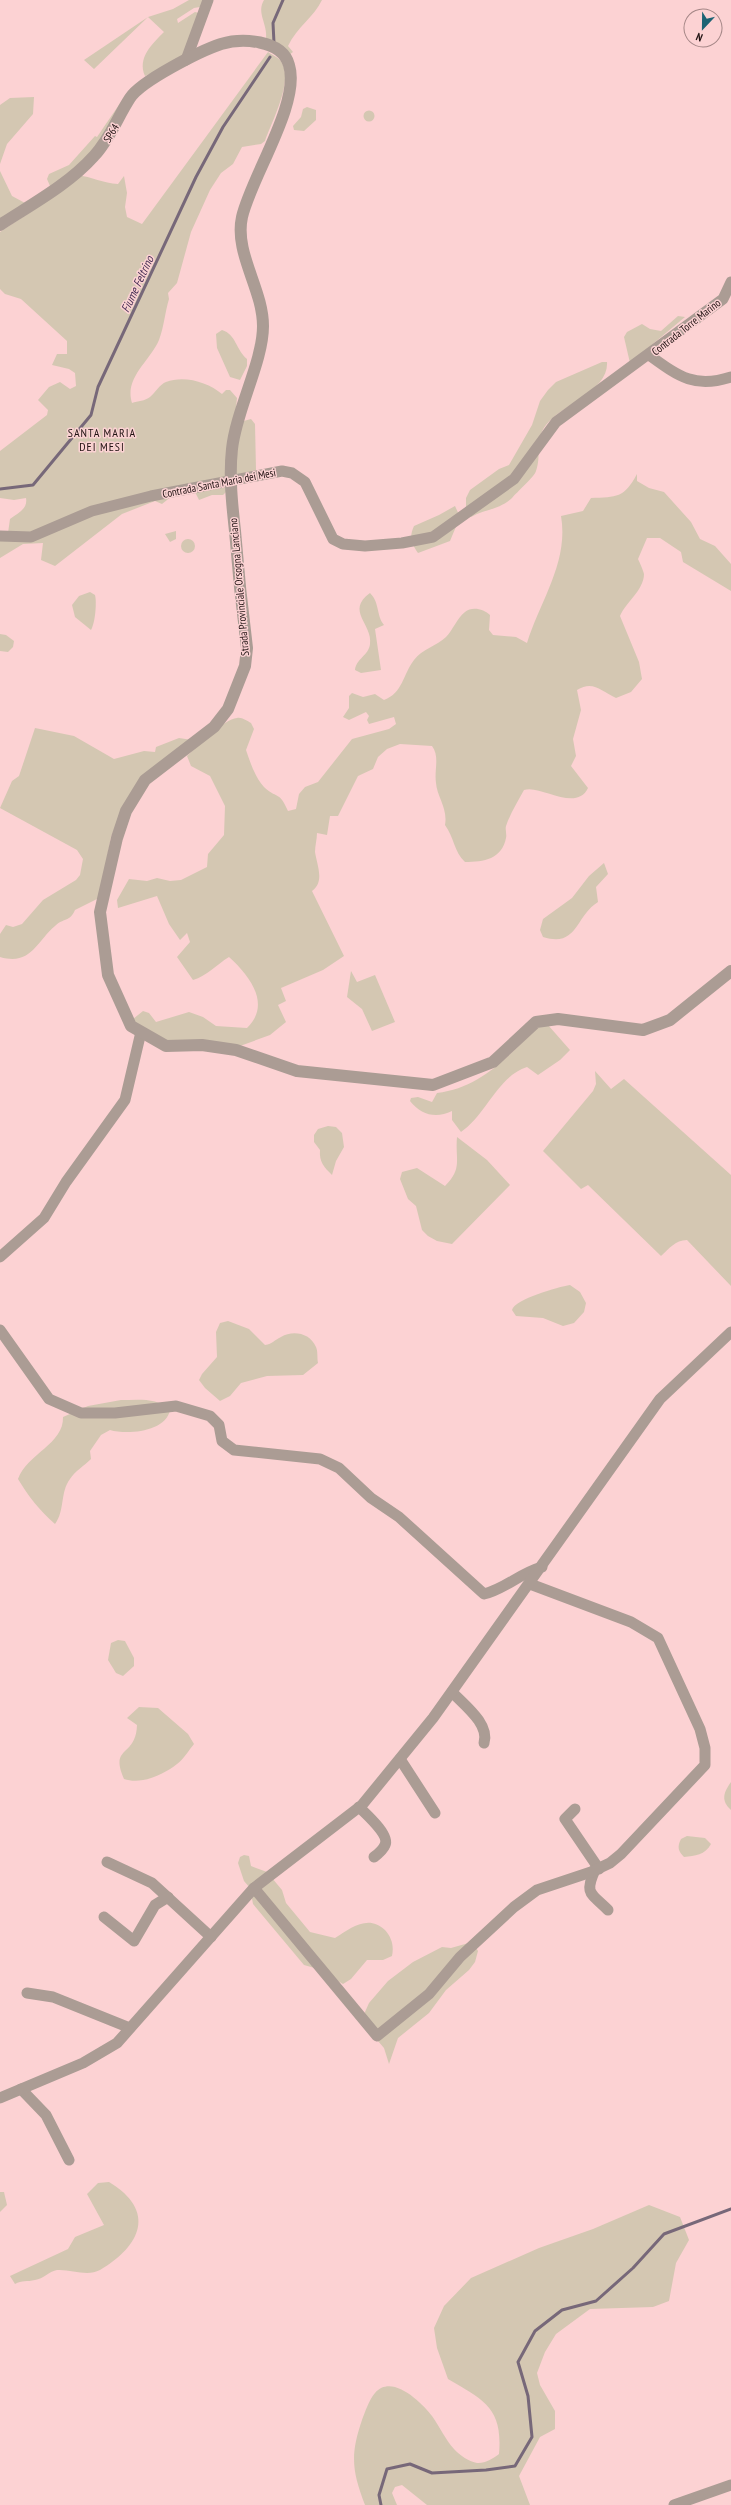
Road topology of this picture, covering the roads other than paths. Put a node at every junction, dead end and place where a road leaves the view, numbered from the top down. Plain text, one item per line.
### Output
1 (208, 0) edge
2 (220, 44) joint
3 (186, 60) junction
4 (0, 225) edge
5 (731, 282) edge
6 (649, 355) junction
7 (731, 377) edge
8 (230, 482) junction
9 (0, 536) edge
10 (731, 971) edge
11 (141, 1032) junction
12 (0, 1257) edge
13 (0, 1330) edge
14 (731, 1332) edge
15 (542, 1567) junction
16 (530, 1584) junction
17 (452, 1692) junction
18 (484, 1743) dead end
19 (400, 1759) junction
20 (359, 1807) junction
21 (575, 1809) dead end
22 (435, 1812) dead end
23 (374, 1857) dead end
24 (107, 1862) dead end
25 (597, 1869) junction
26 (254, 1888) junction
27 (168, 1897) junction
28 (608, 1910) dead end
29 (104, 1917) dead end
30 (212, 1937) junction
31 (27, 1993) dead end
32 (130, 2028) junction
33 (21, 2089) junction
34 (0, 2098) edge
35 (69, 2160) dead end
36 (731, 2485) edge
37 (674, 2505) edge

1 - 3 street
2 - 3 street, SP64
2 - 8 street, Strada Provinciale Orsogna Lanciano
3 - 4 street, SP64
5 - 6 street, Contrada Torre Marino
6 - 7 street, Contrada Torre Marino
6 - 8 street, Contrada Santa Maria dei Mesi
8 - 9 street, Contrada Santa Maria dei Mesi
8 - 11 street, Strada Provinciale Orsogna Lanciano
10 - 11 street, Strada Provinciale Orsogna Lanciano
11 - 12 street
13 - 15 street
14 - 15 street
15 - 16 street
16 - 17 street
16 - 25 street
17 - 18 street
17 - 19 street
19 - 20 street
19 - 22 street
20 - 23 street
20 - 26 street
21 - 25 street
24 - 27 street
25 - 26 street
25 - 28 street
26 - 30 street
27 - 29 street
27 - 30 street
30 - 32 street
31 - 32 street
32 - 33 street
33 - 34 street
33 - 35 street
36 - 37 street

